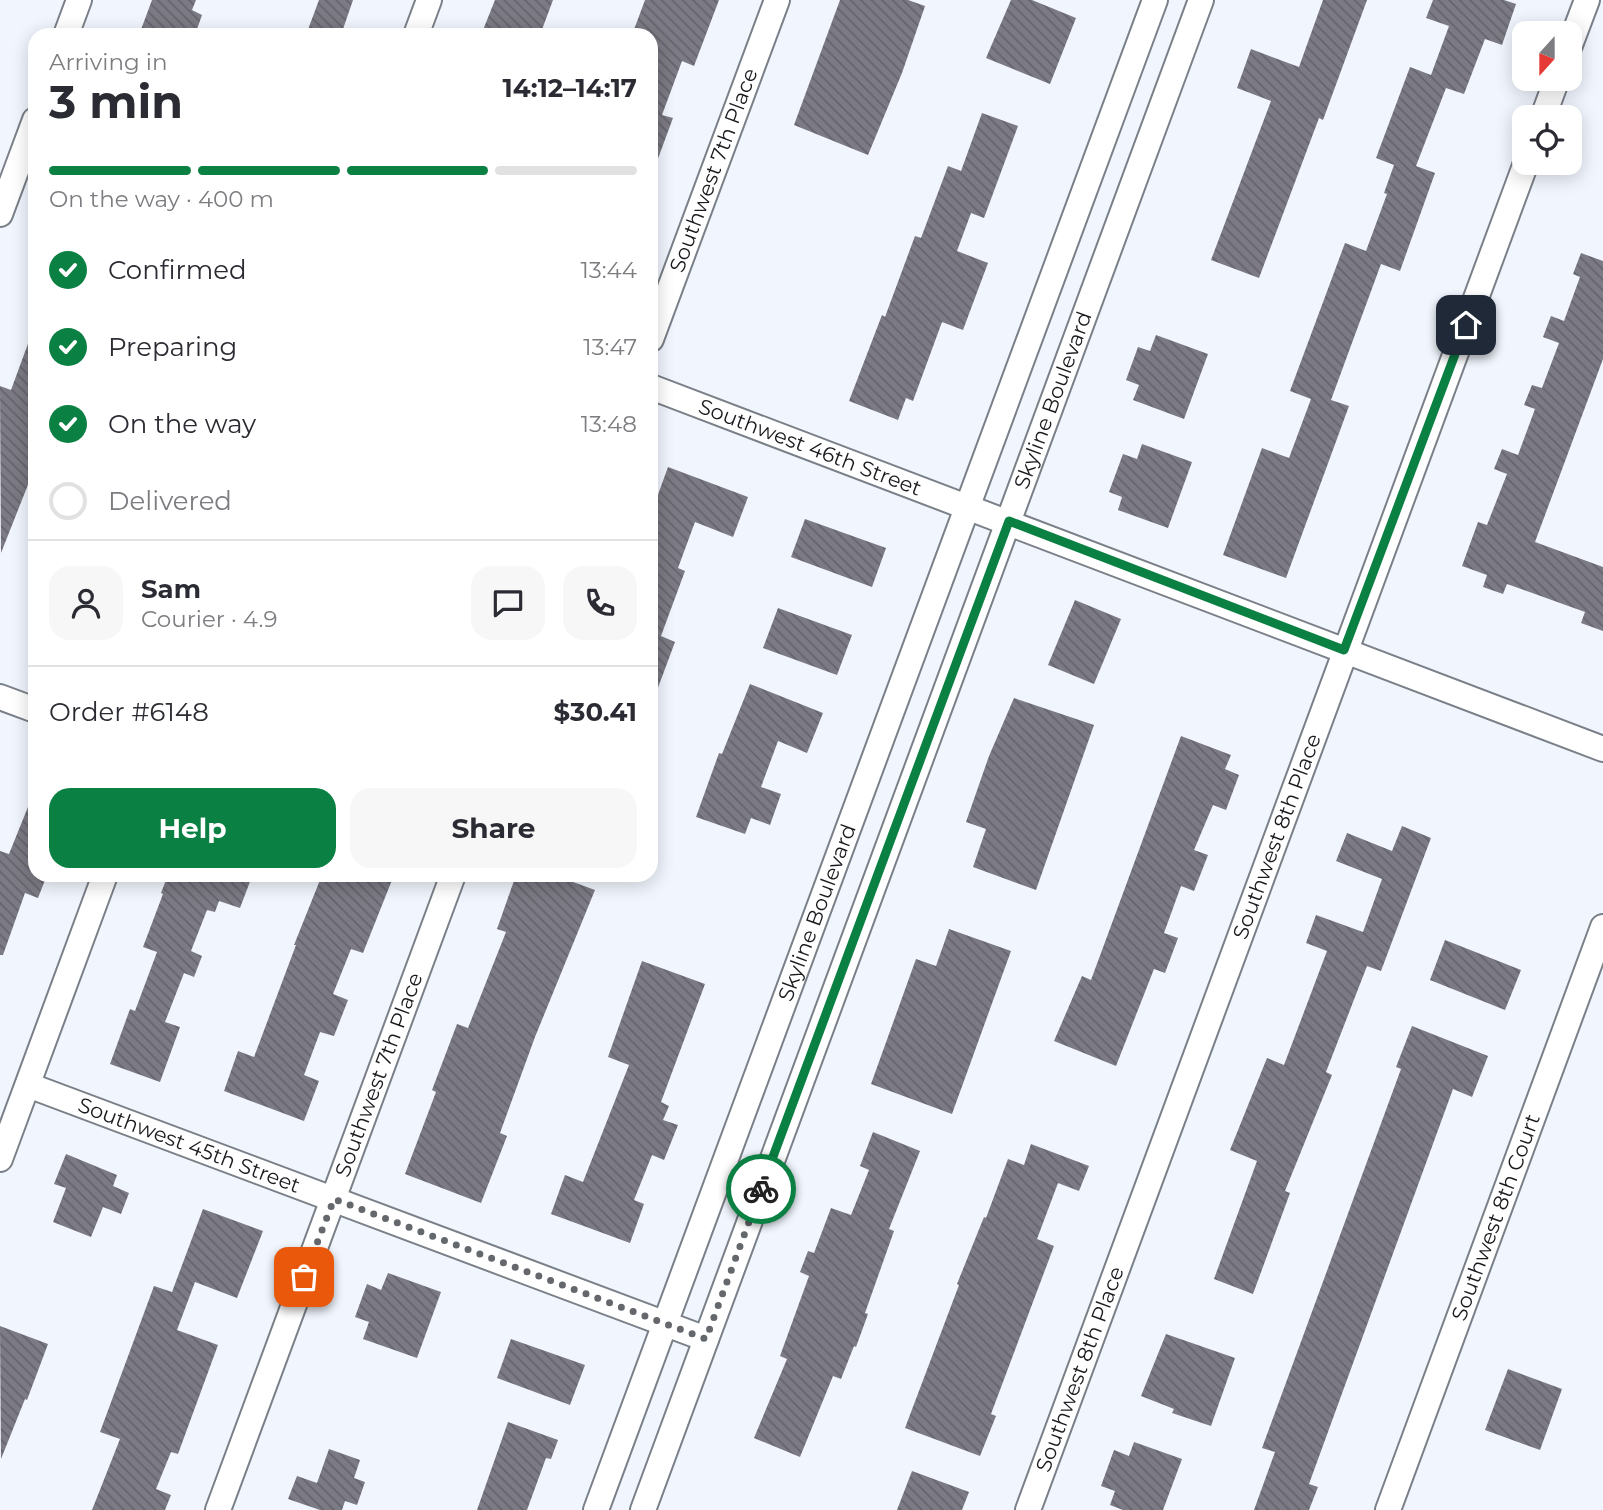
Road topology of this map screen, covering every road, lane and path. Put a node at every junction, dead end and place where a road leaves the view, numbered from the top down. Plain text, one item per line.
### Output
1 (79, 0) edge
2 (429, 0) edge
3 (777, 0) edge
4 (1155, 0) edge
5 (1201, 0) edge
6 (1591, 8) edge
7 (1582, 24) edge
8 (69, 28) edge
9 (419, 28) edge
10 (28, 139) edge
11 (1522, 175) edge
12 (0, 214) edge
13 (658, 320) edge
14 (658, 390) edge
15 (969, 506) junction
16 (1009, 521) junction
17 (1344, 650) junction
18 (0, 697) edge
19 (28, 707) edge
20 (1603, 749) edge
21 (102, 882) edge
22 (450, 882) edge
23 (1603, 927) edge
24 (27, 1085) junction
25 (0, 1160) edge
26 (334, 1199) junction
27 (666, 1323) junction
28 (706, 1339) junction
29 (218, 1510) edge
30 (596, 1510) edge
31 (643, 1510) edge
32 (1028, 1510) edge
33 (1388, 1510) edge

1 - 8 street
2 - 9 street
3 - 13 street, Southwest 7th Place
4 - 15 street, Skyline Boulevard
5 - 16 street, Skyline Boulevard
6 - 7 street
10 - 12 street
11 - 17 street, Southwest 8th Place
14 - 15 street, Southwest 46th Street
15 - 16 street, Southwest 46th Street
15 - 27 street, Skyline Boulevard
16 - 17 street
16 - 28 street, Skyline Boulevard
17 - 20 street
17 - 32 street, Southwest 8th Place
18 - 19 street
21 - 24 street
22 - 26 street, Southwest 7th Place
23 - 33 street, Southwest 8th Court
24 - 25 street
24 - 26 street, Southwest 45th Street
26 - 27 street, Southwest 45th Street
26 - 29 street, Southwest 7th Place
27 - 28 street, Southwest 45th Street
27 - 30 street, Skyline Boulevard
28 - 31 street, Skyline Boulevard

